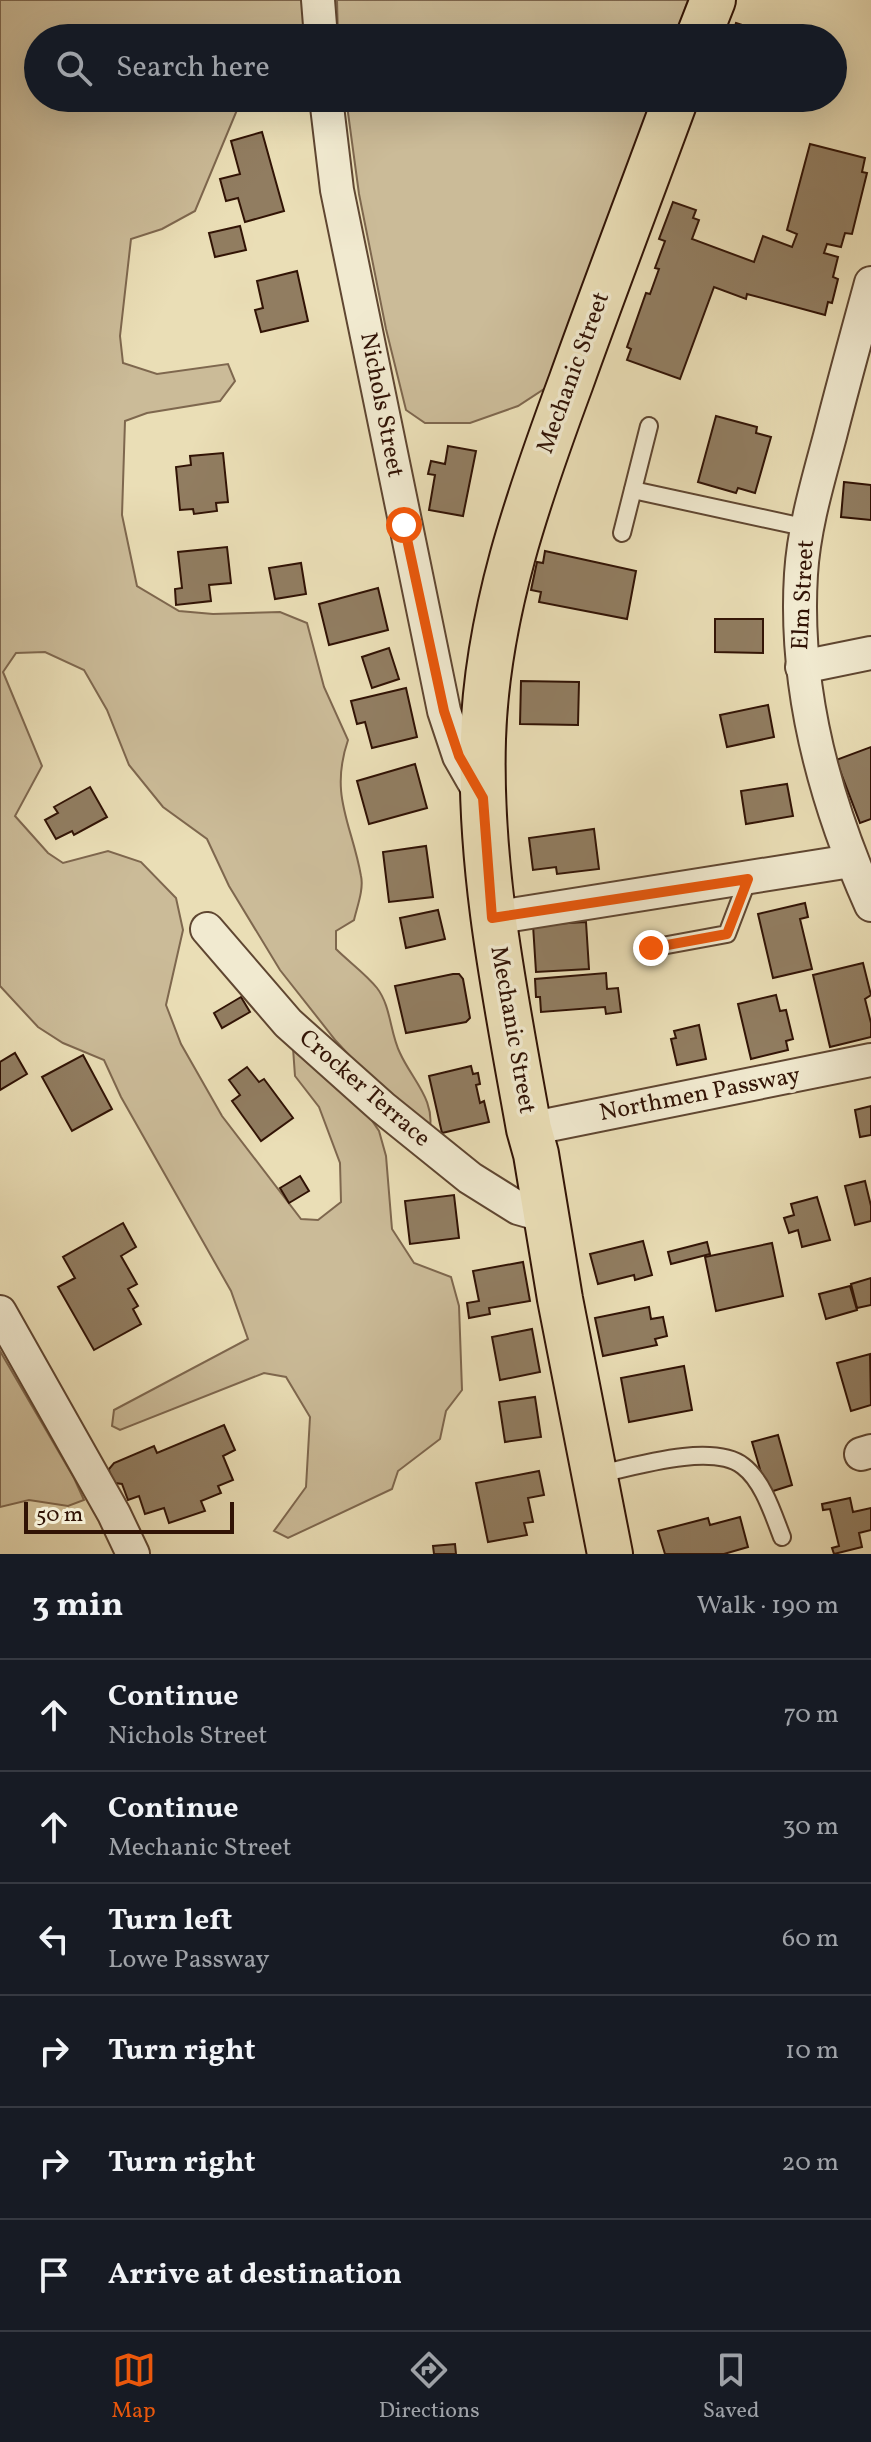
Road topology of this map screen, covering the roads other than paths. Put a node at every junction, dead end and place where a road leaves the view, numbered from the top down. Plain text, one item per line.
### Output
1 (318, 0) edge
2 (713, 0) edge
3 (320, 24) edge
4 (704, 24) edge
5 (328, 112) edge
6 (671, 112) edge
7 (871, 283) edge
8 (649, 426) dead end
9 (633, 490) junction
10 (808, 528) junction
11 (622, 533) dead end
12 (871, 653) edge
13 (802, 667) junction
14 (483, 798) junction
15 (851, 861) junction
16 (748, 879) junction
17 (871, 905) edge
18 (492, 918) junction
19 (207, 929) dead end
20 (651, 948) dead end
21 (871, 1060) edge
22 (529, 1129) junction
23 (546, 1216) junction
24 (0, 1312) edge
25 (595, 1475) junction
26 (782, 1537) dead end
27 (133, 1554) edge
28 (610, 1554) edge

1 - 3 street
2 - 4 main road
5 - 14 street, Nichols Street
6 - 14 main road, Mechanic Street
7 - 10 street, Elm Street
8 - 9 lane
9 - 10 lane
9 - 11 lane
10 - 13 street, Elm Street
12 - 13 street
13 - 15 street, Elm Street
14 - 18 main road, Mechanic Street
15 - 16 street
15 - 17 street, Elm Street
16 - 18 street
16 - 20 lane
18 - 22 main road, Mechanic Street
19 - 23 street, Crocker Terrace
21 - 22 street, Northmen Passway
22 - 23 main road, Mechanic Street
23 - 25 main road, Mechanic Street
24 - 27 street
25 - 26 lane
25 - 28 main road, Mechanic Street

